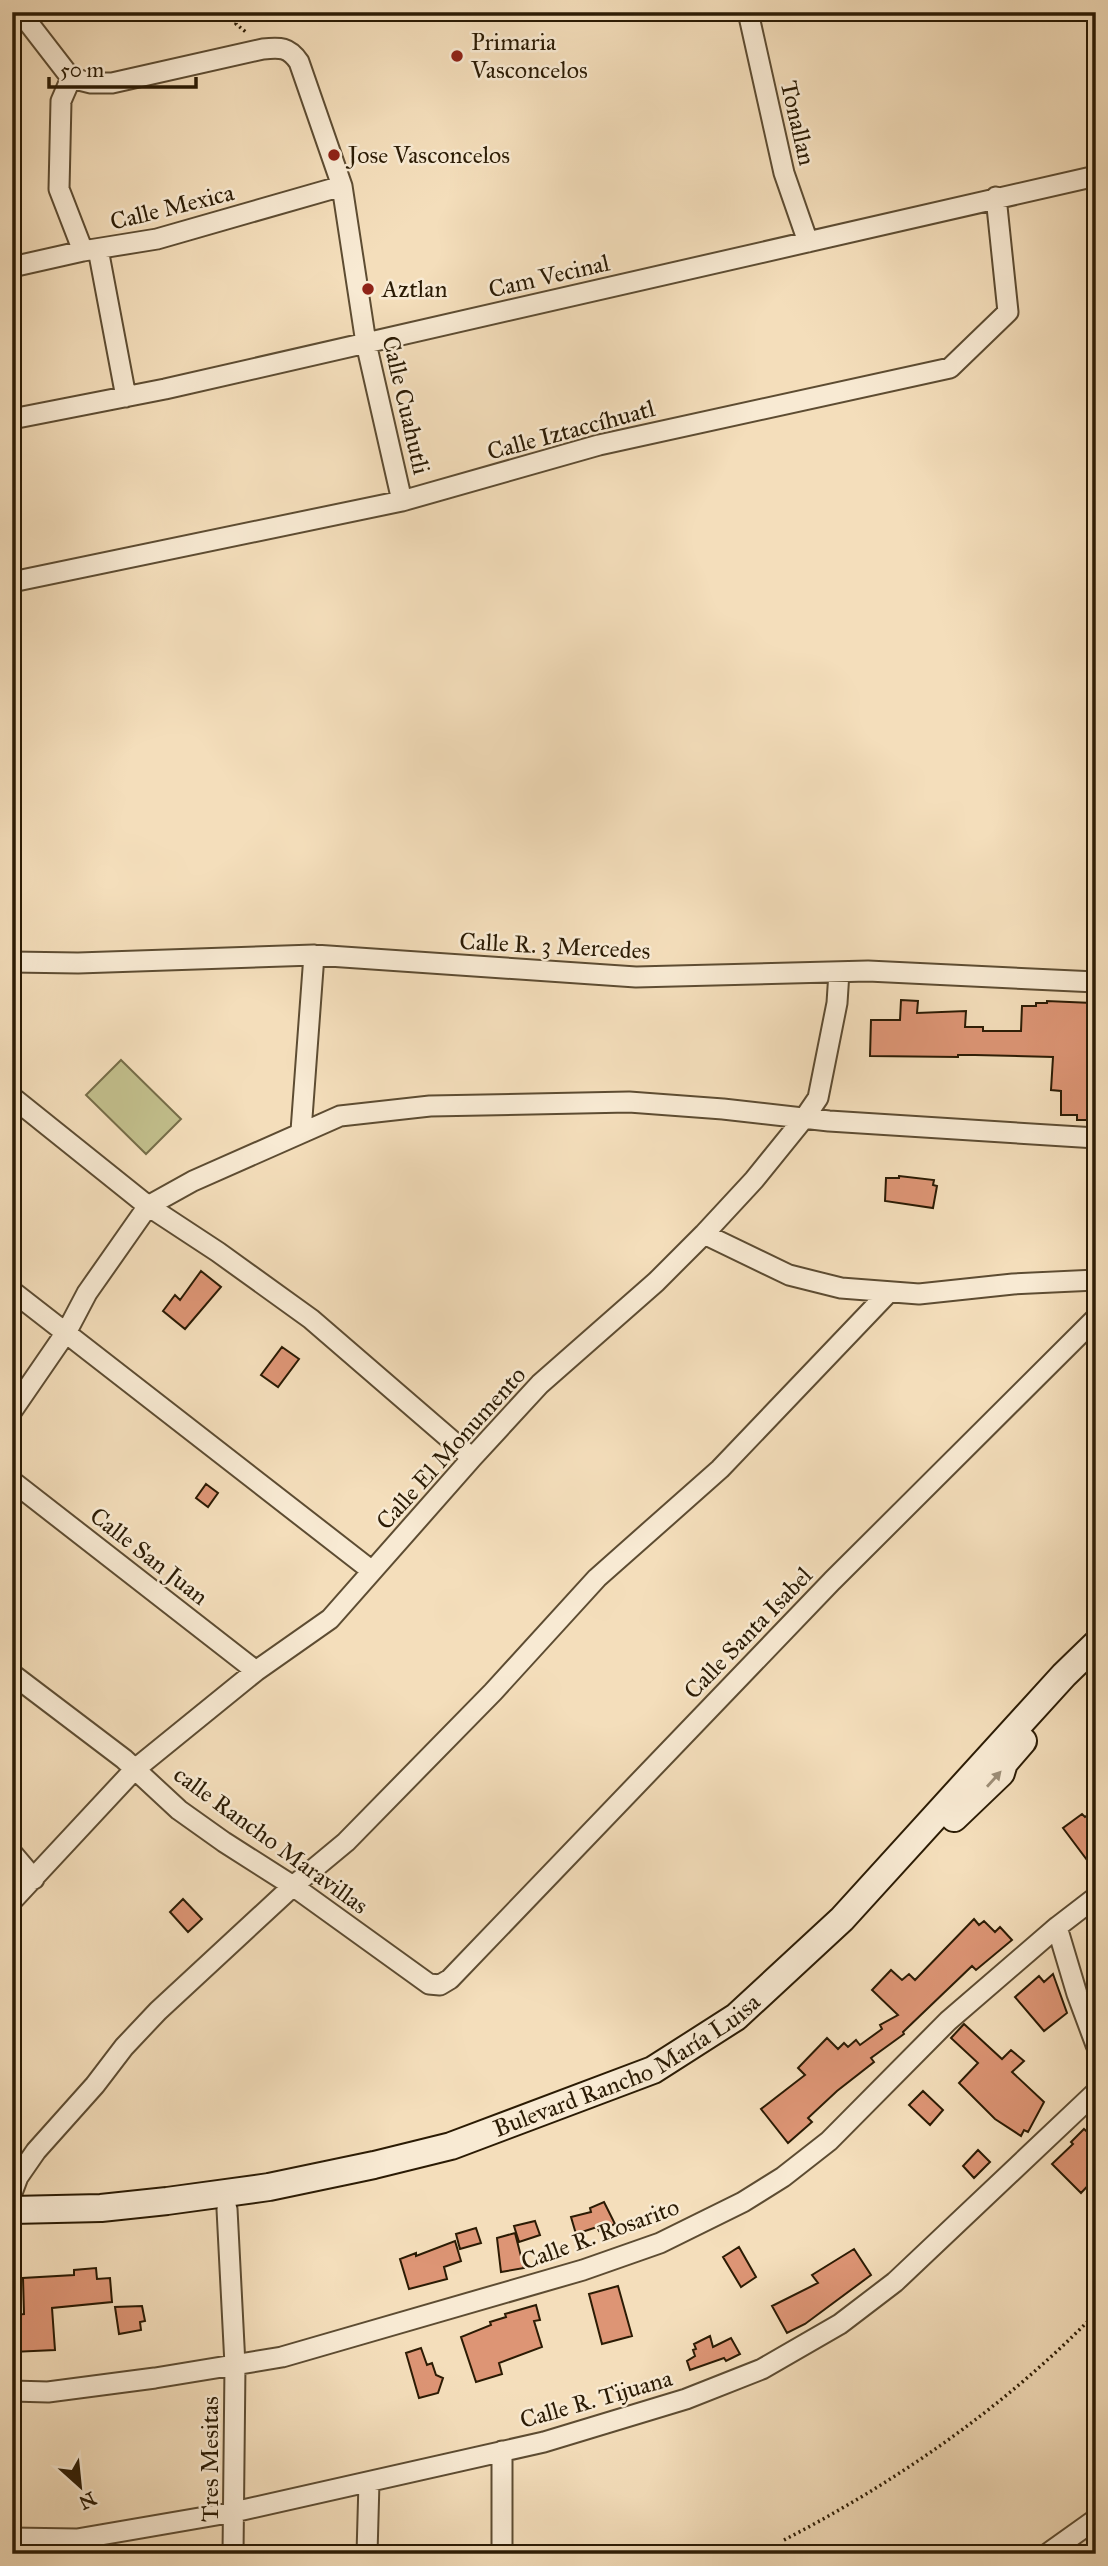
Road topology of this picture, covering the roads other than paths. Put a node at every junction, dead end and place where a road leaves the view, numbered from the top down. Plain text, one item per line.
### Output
1 (19, 12) edge
2 (748, 12) edge
3 (12, 20) edge
4 (71, 78) junction
5 (1096, 176) edge
6 (342, 187) junction
7 (996, 197) junction
8 (808, 242) junction
9 (91, 250) junction
10 (12, 267) edge
11 (366, 343) junction
12 (126, 397) junction
13 (12, 419) edge
14 (402, 501) junction
15 (12, 582) edge
16 (314, 956) junction
17 (12, 962) edge
18 (839, 972) junction
19 (1096, 982) edge
20 (12, 1097) edge
21 (805, 1117) junction
22 (301, 1131) junction
23 (1096, 1138) edge
24 (148, 1206) junction
25 (704, 1234) junction
26 (1096, 1280) edge
27 (12, 1291) edge
28 (889, 1292) junction
29 (1096, 1318) edge
30 (67, 1331) junction
31 (12, 1411) edge
32 (472, 1458) junction
33 (12, 1481) edge
34 (372, 1571) junction
35 (1096, 1644) edge
36 (1096, 1662) edge
37 (256, 1671) junction
38 (12, 1674) edge
39 (134, 1770) junction
40 (12, 1853) edge
41 (34, 1879) junction
42 (293, 1886) junction
43 (1096, 1897) edge
44 (12, 1901) edge
45 (1057, 1927) junction
46 (440, 1985) joint
47 (1096, 2045) edge
48 (1096, 2092) edge
49 (12, 2193) edge
50 (227, 2209) junction
51 (12, 2210) edge
52 (12, 2226) edge
53 (235, 2365) junction
54 (12, 2391) edge
55 (502, 2451) junction
56 (369, 2482) junction
57 (234, 2512) junction
58 (1096, 2519) edge
59 (12, 2538) edge
60 (76, 2546) edge
61 (233, 2554) edge
62 (368, 2554) edge
63 (502, 2554) edge
64 (1047, 2554) edge

1 - 3 street
1 - 4 street
2 - 8 street, Tonallan
4 - 6 street, Calle Cuahutli
4 - 9 street
5 - 7 street, Cam Vecinal
6 - 9 street, Calle Mexica
6 - 11 street, Calle Cuahutli
7 - 8 street, Cam Vecinal
7 - 14 street, Calle Iztaccíhuatl
8 - 11 street, Cam Vecinal
9 - 10 street, Calle Mexica
9 - 12 street
11 - 12 street, Cam Vecinal
11 - 14 street, Calle Cuahutli
12 - 13 street, Cam Vecinal
14 - 15 street, Calle Iztaccíhuatl
16 - 17 street, Calle R. 3 Mercedes
16 - 18 street, Calle R. 3 Mercedes
16 - 22 street
18 - 19 street, Calle R. 3 Mercedes
18 - 21 street, Calle El Monumento
20 - 24 street
21 - 22 street
21 - 23 street
21 - 25 street, Calle El Monumento
22 - 24 street
24 - 30 street
24 - 32 street
25 - 28 street
25 - 32 street, Calle El Monumento
26 - 28 street
27 - 30 street
28 - 42 street
29 - 46 street, Calle Santa Isabel
30 - 31 street
30 - 34 street
32 - 34 street, Calle El Monumento
33 - 37 street, Calle San Juan
34 - 37 street, Calle El Monumento
35 - 51 street, Bulevard Rancho María Luisa
50 -> 36 street
37 - 39 street, Calle El Monumento
38 - 39 street, calle Rancho Maravillas
39 - 41 street, Calle El Monumento
39 - 42 street, calle Rancho Maravillas
40 - 41 street
41 - 44 street, Calle El Monumento
42 - 46 street, calle Rancho Maravillas
42 - 49 street
43 - 45 street, Calle R. Rosarito
45 - 47 street
45 - 53 street, Calle R. Rosarito
48 - 55 street, Calle R. Tijuana
50 - 52 street
50 - 53 street, Tres Mesitas
53 - 54 street, Calle R. Rosarito
53 - 57 street, Tres Mesitas
55 - 56 street, Calle R. Tijuana
55 - 63 street
56 - 57 street, Calle R. Tijuana
56 - 62 street
57 - 60 street, Calle R. Tijuana
57 - 61 street, Tres Mesitas
58 - 64 street
59 - 60 street, Calle R. Tijuana

